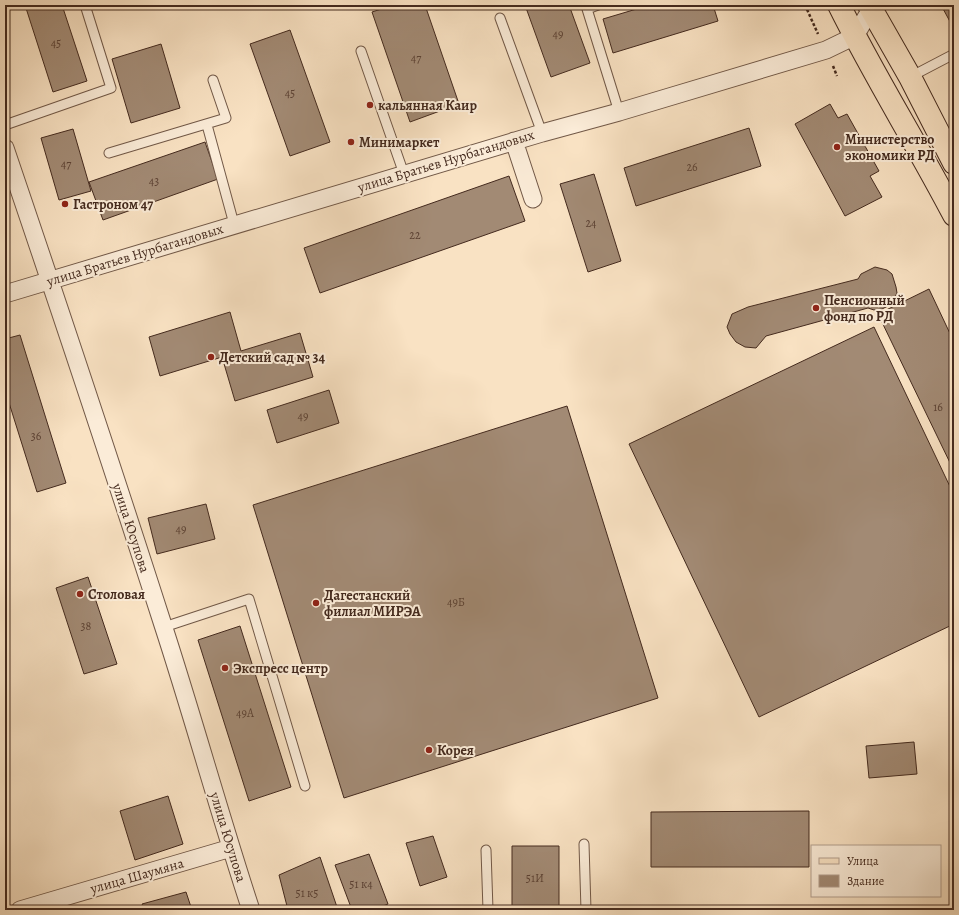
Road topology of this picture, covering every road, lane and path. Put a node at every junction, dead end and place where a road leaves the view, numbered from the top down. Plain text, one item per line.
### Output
1 (85, 5) edge
2 (598, 5) edge
3 (805, 5) edge
4 (840, 5) edge
5 (873, 6) edge
6 (500, 18) dead end
7 (816, 28) dead end
8 (854, 36) junction
9 (361, 52) dead end
10 (954, 54) edge
11 (910, 77) junction
12 (213, 80) dead end
13 (619, 112) junction
14 (5, 125) edge
15 (207, 125) junction
16 (542, 133) junction
17 (514, 141) junction
18 (5, 148) edge
19 (109, 153) dead end
20 (954, 163) edge
21 (404, 174) junction
22 (533, 199) dead end
23 (954, 215) edge
24 (234, 224) junction
25 (50, 281) junction
26 (5, 294) edge
27 (164, 628) junction
28 (305, 786) dead end
29 (584, 844) dead end
30 (231, 848) junction
31 (486, 850) dead end
32 (20, 910) edge
33 (251, 910) edge
34 (488, 910) edge
35 (586, 910) edge

1 - 14 lane
2 - 13 lane
3 - 7 path
4 - 8 main road
5 - 8 street
5 - 11 main road
6 - 16 lane
8 - 13 street, улица Братьев Нурбагандовых
8 - 23 main road
9 - 21 lane
10 - 11 lane
11 - 20 main road
12 - 15 lane
13 - 16 street, улица Братьев Нурбагандовых
15 - 19 lane
15 - 24 lane
16 - 17 street, улица Братьев Нурбагандовых
17 - 21 street, улица Братьев Нурбагандовых
17 - 22 street
18 - 25 street, улица Юсупова
21 - 24 street, улица Братьев Нурбагандовых
24 - 25 street, улица Братьев Нурбагандовых
25 - 26 street, улица Братьев Нурбагандовых
25 - 27 street, улица Юсупова
27 - 28 lane
27 - 30 street, улица Юсупова
29 - 35 lane
30 - 32 street, улица Шаумяна
30 - 33 street, улица Юсупова
31 - 34 lane

